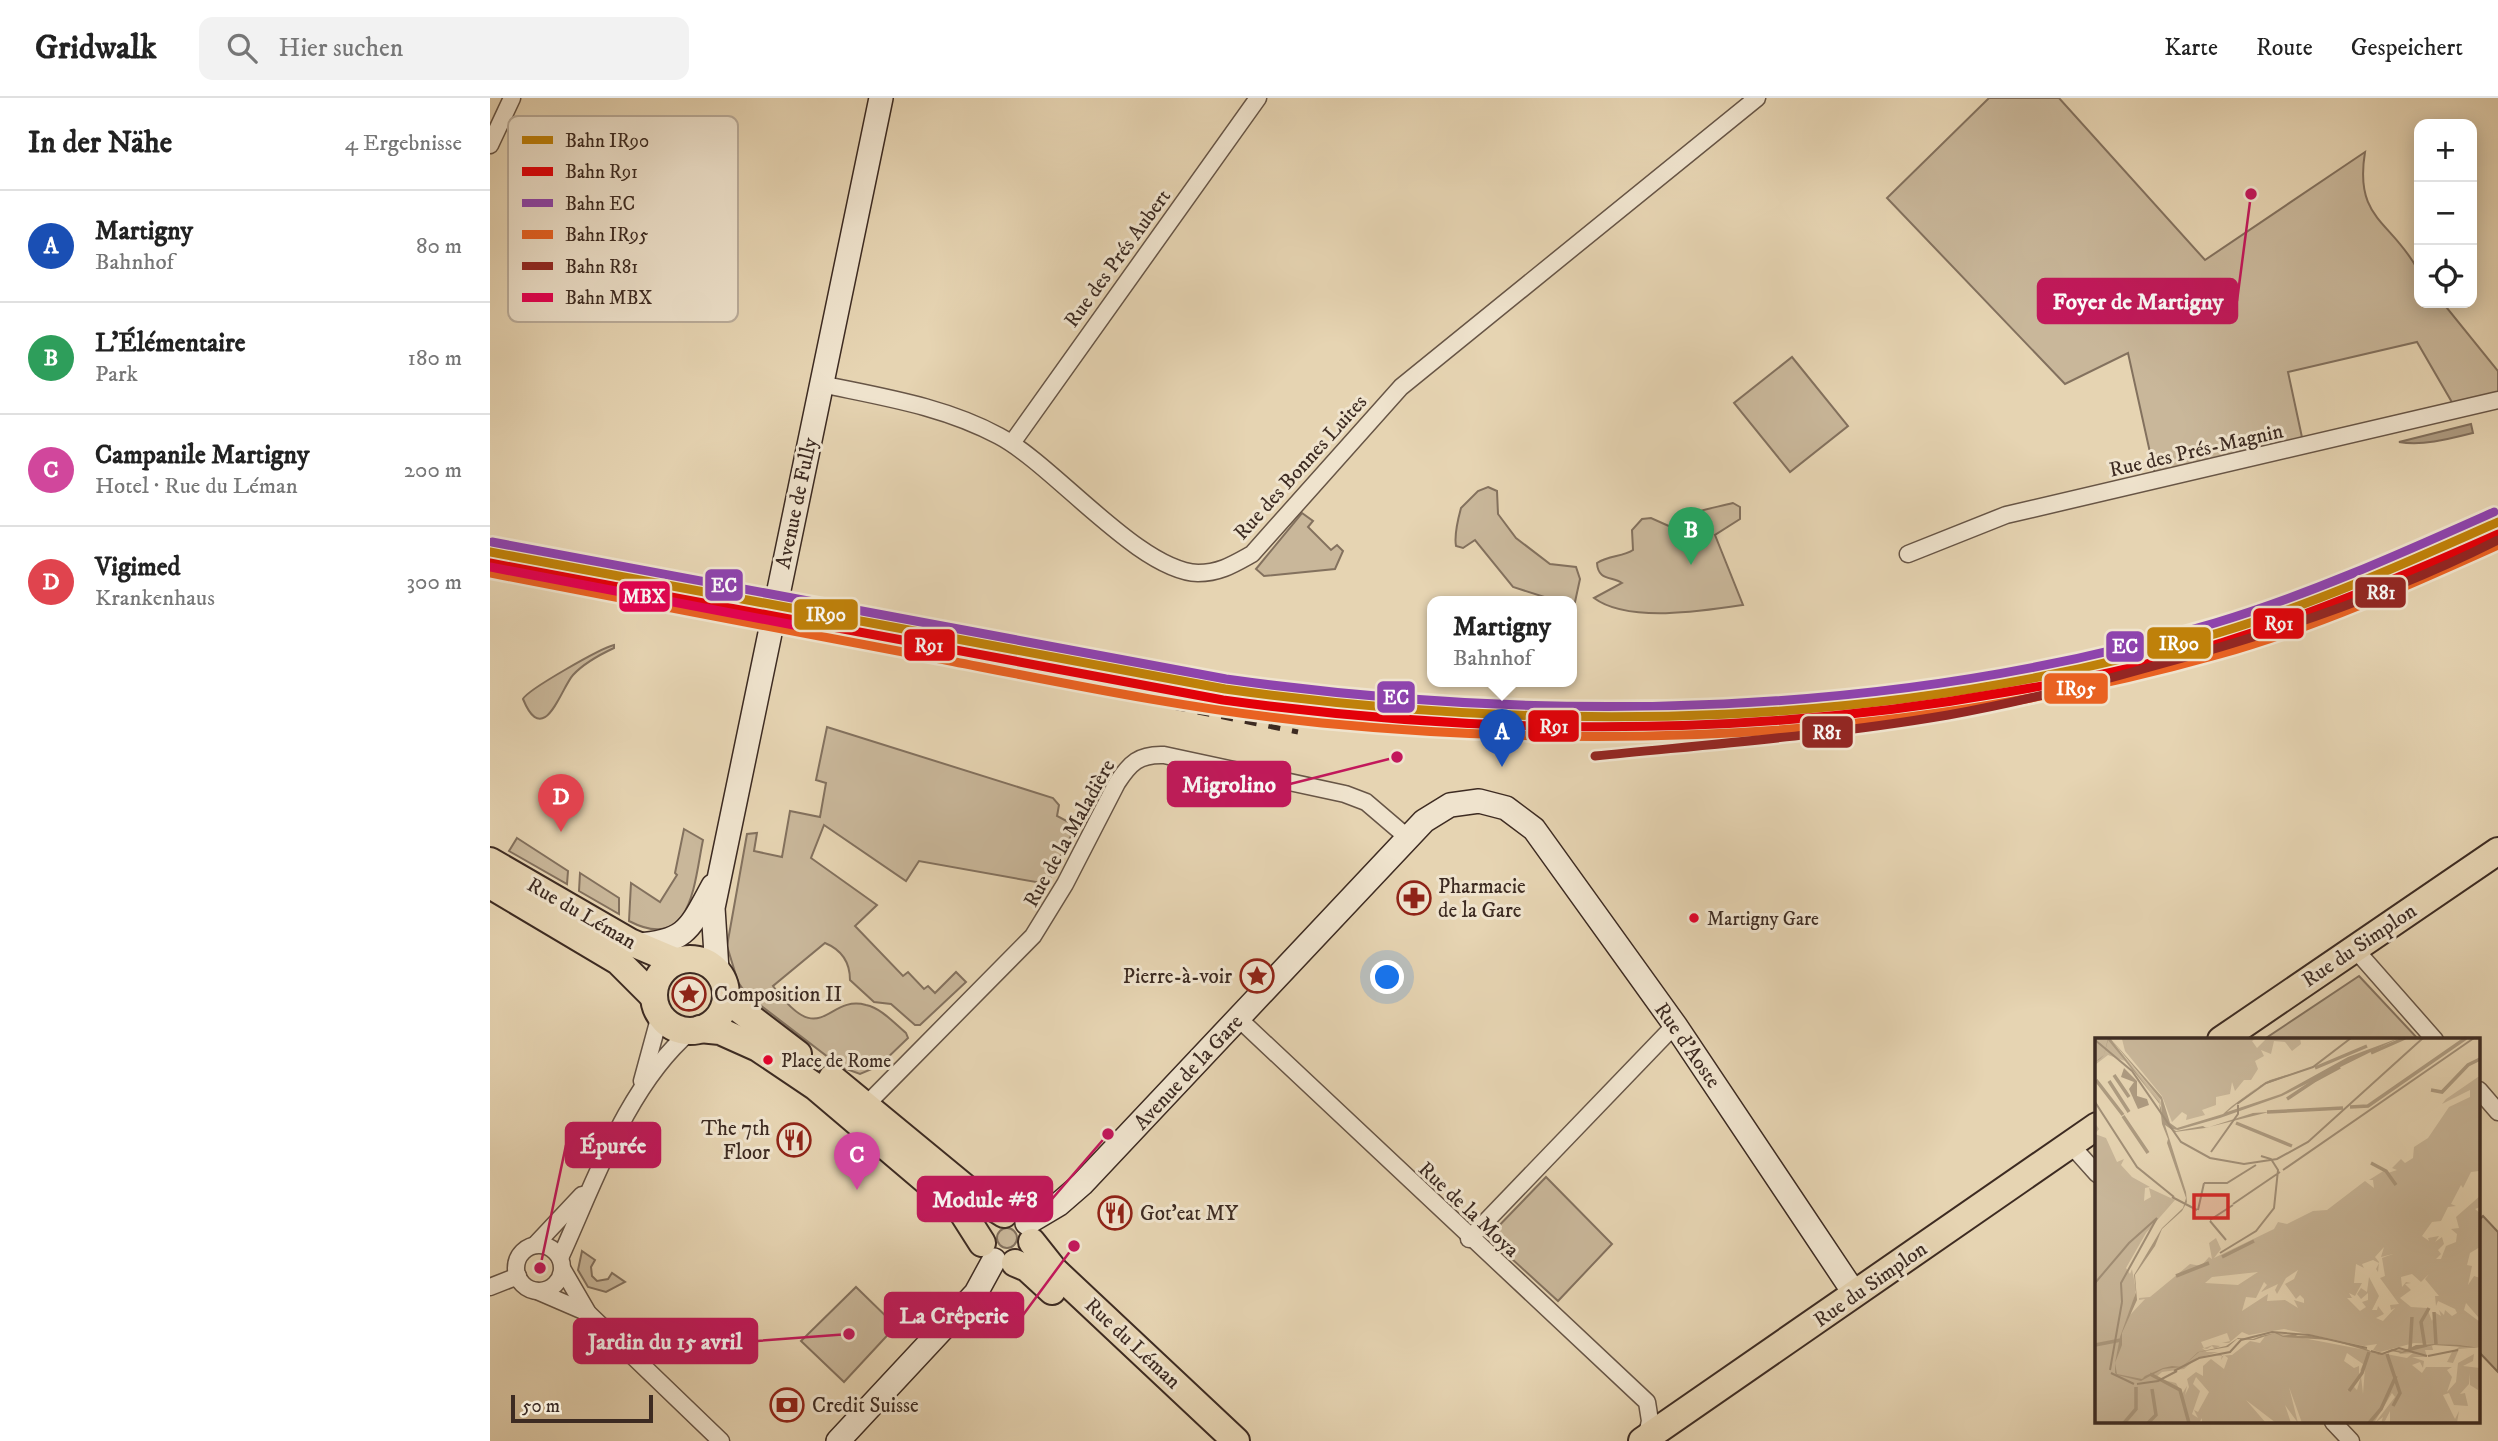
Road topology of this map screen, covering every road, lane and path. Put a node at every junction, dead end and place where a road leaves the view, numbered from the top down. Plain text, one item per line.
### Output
1 (512, 98) edge
2 (881, 98) edge
3 (1258, 98) edge
4 (1757, 98) edge
5 (490, 145) edge
6 (821, 384) junction
7 (2498, 400) edge
8 (1012, 443) junction
9 (1908, 554) dead end
10 (1506, 808) joint
11 (1407, 837) junction
12 (2498, 850) edge
13 (490, 861) edge
14 (721, 871) junction
15 (490, 885) edge
16 (713, 908) junction
17 (637, 945) junction
18 (2354, 948) junction
19 (679, 960) junction
20 (717, 970) junction
21 (726, 996) junction
22 (657, 1005) junction
23 (1238, 1018) junction
24 (1675, 1025) junction
25 (696, 1030) junction
26 (2224, 1038) edge
27 (2433, 1038) edge
28 (2480, 1091) edge
29 (866, 1105) junction
30 (633, 1107) junction
31 (2498, 1112) edge
32 (2095, 1127) edge
33 (2071, 1144) junction
34 (2095, 1172) edge
35 (589, 1188) junction
36 (1021, 1226) junction
37 (1469, 1239) junction
38 (535, 1245) junction
39 (997, 1255) junction
40 (561, 1264) junction
41 (518, 1276) junction
42 (490, 1287) edge
43 (537, 1291) junction
44 (1855, 1294) junction
45 (588, 1313) junction
46 (2335, 1424) edge
47 (1644, 1440) edge
48 (721, 1441) edge
49 (838, 1441) edge
50 (1213, 1441) edge
51 (1236, 1441) edge
52 (2351, 1441) edge

1 - 5 street
2 - 6 street, Avenue de Fully
3 - 8 street, Rue des Prés Aubert
4 - 8 street, Rue des Bonnes Luites
6 - 8 street, Rue des Bonnes Luites
6 - 14 street, Avenue de Fully
7 - 9 street, Rue des Prés-Magnin
10 - 11 street, Avenue de la Gare
10 - 24 street, Rue d'Aoste
11 - 23 street, Avenue de la Gare
11 - 29 street, Rue de la Maladière
12 - 18 main road, Rue du Simplon
13 - 17 main road, Rue du Léman
14 - 16 street, Avenue de Fully
14 - 17 street
15 - 22 main road, Rue du Léman
16 - 19 street, Avenue de Fully
16 - 20 street, Avenue de Fully
17 - 19 main road, Rue du Léman
18 - 26 main road, Rue du Simplon
18 - 27 street
19 - 20 main road
19 - 22 main road
20 - 21 main road
21 - 25 main road
21 - 29 main road, Rue du Léman
22 - 25 main road
22 - 30 street
23 - 36 street, Avenue de la Gare
23 - 37 street, Rue de la Moya
24 - 37 street
24 - 44 street, Rue d'Aoste
25 - 30 street
25 - 39 main road, Rue du Léman
28 - 31 street
29 - 36 main road, Rue du Léman
30 - 35 street
32 - 33 main road, Rue du Simplon
33 - 34 street
33 - 44 main road, Rue du Simplon
35 - 38 street
35 - 40 street
36 - 39 main road
36 - 39 main road
36 - 51 main road, Rue du Léman
37 - 47 street, Rue de la Moya
38 - 40 street
38 - 41 street
39 - 49 street
39 - 50 main road, Rue du Léman
40 - 43 street
40 - 45 street
41 - 42 street
41 - 43 street
43 - 45 street
44 - 47 main road, Rue du Simplon
45 - 48 street
46 - 52 street

